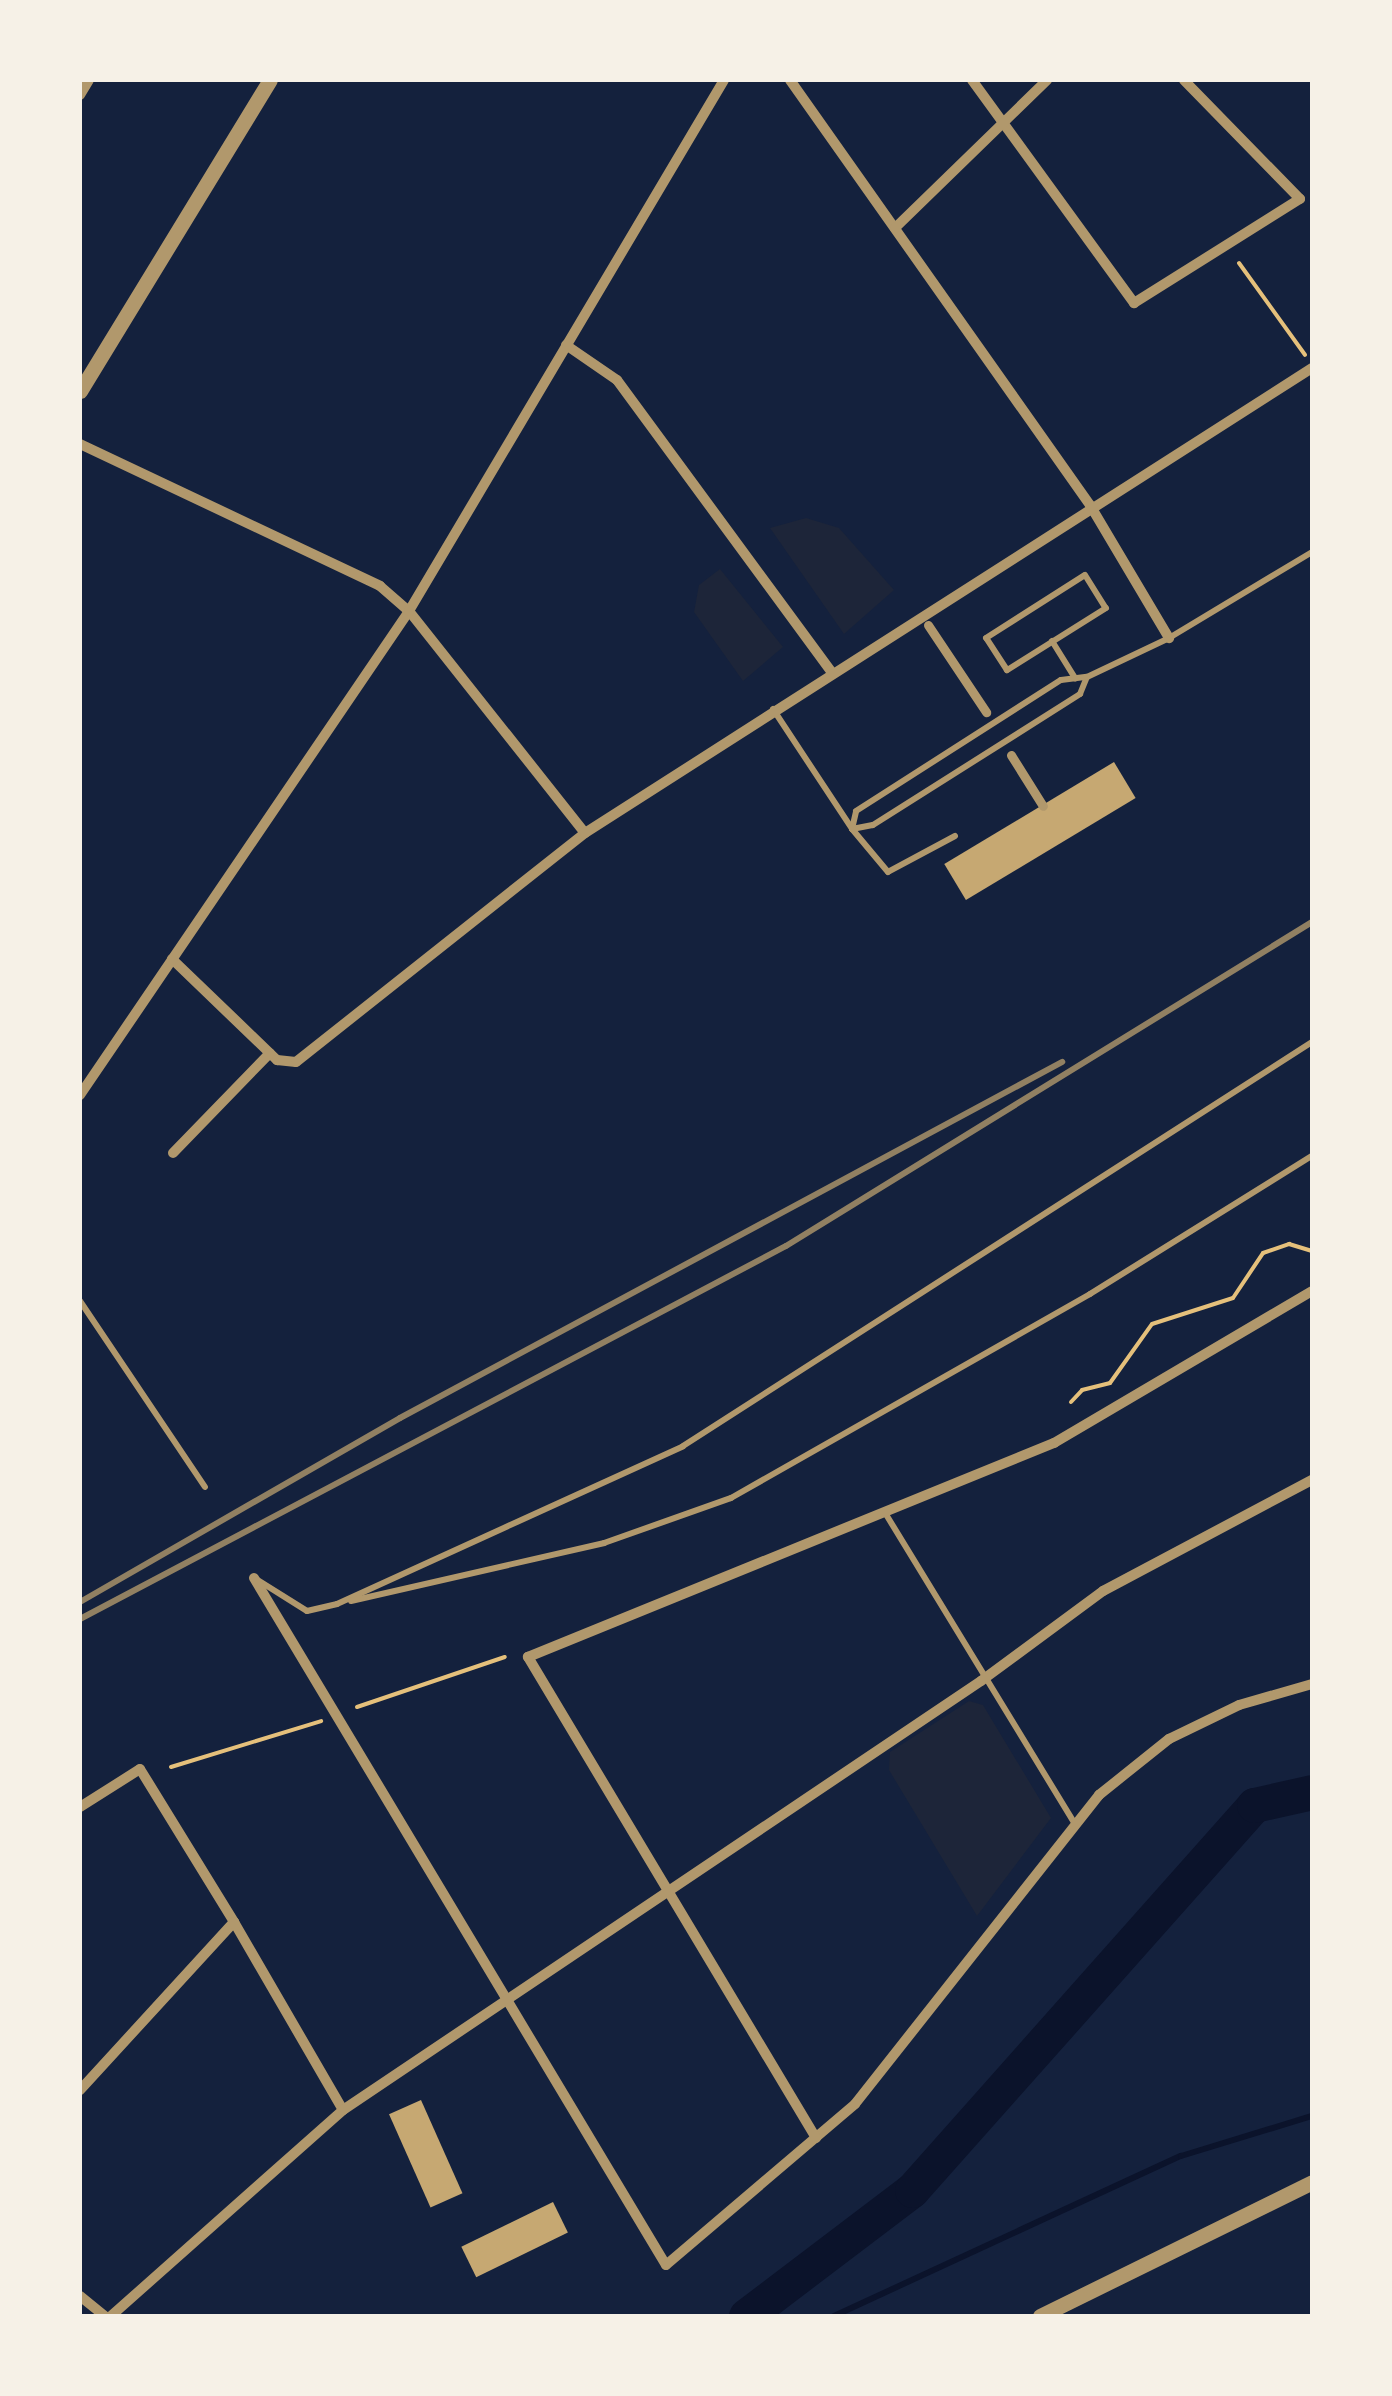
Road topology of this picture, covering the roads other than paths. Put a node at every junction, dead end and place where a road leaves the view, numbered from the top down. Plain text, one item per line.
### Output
1 (89, 80) edge
2 (724, 80) edge
3 (790, 80) edge
4 (972, 80) edge
5 (1048, 80) edge
6 (1184, 80) edge
7 (264, 82) edge
8 (80, 95) edge
9 (1002, 123) junction
10 (895, 228) junction
11 (566, 346) junction
12 (1312, 368) edge
13 (80, 391) edge
14 (80, 444) edge
15 (1090, 505) junction
16 (1312, 552) edge
17 (409, 611) junction
18 (928, 625) dead end
19 (1169, 638) junction
20 (1052, 641) junction
21 (832, 673) junction
22 (1087, 677) junction
23 (1075, 678) junction
24 (772, 710) junction
25 (986, 712) dead end
26 (1011, 755) dead end
27 (1044, 806) dead end
28 (852, 829) junction
29 (585, 833) junction
30 (955, 836) dead end
31 (172, 959) junction
32 (1312, 1042) edge
33 (270, 1053) junction
34 (80, 1096) edge
35 (173, 1153) dead end
36 (1312, 1156) edge
37 (1311, 1293) edge
38 (80, 1301) edge
39 (1312, 1480) edge
40 (205, 1487) dead end
41 (887, 1516) junction
42 (254, 1578) joint
43 (337, 1604) junction
44 (986, 1678) junction
45 (1312, 1684) edge
46 (80, 1807) edge
47 (1076, 1826) junction
48 (662, 1890) junction
49 (234, 1922) junction
50 (508, 1999) junction
51 (80, 2090) edge
52 (343, 2110) junction
53 (816, 2138) junction
54 (1312, 2182) edge
55 (80, 2296) edge
56 (108, 2316) edge
57 (1040, 2316) edge

1 - 8 street
2 - 11 street
3 - 10 street
4 - 9 street
5 - 9 street
6 - 9 street
7 - 13 street
9 - 10 street
10 - 15 street
11 - 17 street
11 - 21 street
12 - 15 street
14 - 17 street
15 - 19 street
15 - 21 street
16 - 19 lane
17 - 29 street
17 - 31 street
18 - 25 street
19 - 22 lane
20 - 20 lane
20 - 23 lane
21 - 24 street
22 - 23 lane
22 - 28 lane
23 - 28 lane
24 - 28 lane
24 - 29 street
26 - 27 street
28 - 30 lane
29 - 33 street
31 - 33 street
31 - 34 street
32 - 43 lane
33 - 35 street
36 - 43 lane
37 - 41 street
38 - 40 lane
39 - 44 street
41 - 44 lane
41 - 48 street
42 - 43 lane
42 - 50 street
44 - 47 lane
44 - 48 street
45 - 47 street
46 - 49 street
47 - 53 street
48 - 50 street
48 - 53 street
49 - 51 street
49 - 52 street
50 - 52 street
50 - 53 street
52 - 56 street
54 - 57 street
55 - 56 street

